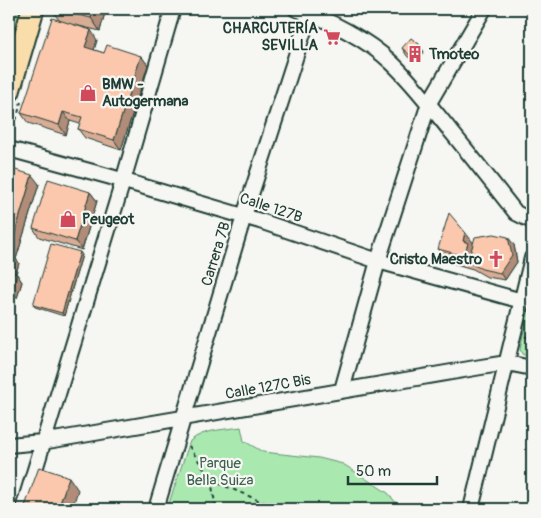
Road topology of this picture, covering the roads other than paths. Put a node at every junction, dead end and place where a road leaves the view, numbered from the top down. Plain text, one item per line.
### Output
1 (33, 9) edge
2 (173, 9) edge
3 (484, 9) edge
4 (306, 10) edge
5 (9, 92) edge
6 (429, 103) junction
7 (9, 149) edge
8 (123, 181) junction
9 (244, 216) junction
10 (532, 221) edge
11 (532, 258) edge
12 (378, 261) junction
13 (522, 301) junction
14 (507, 364) junction
15 (532, 368) edge
16 (342, 390) junction
17 (184, 418) junction
18 (42, 442) junction
19 (9, 445) edge
20 (23, 509) edge
21 (156, 509) edge
22 (471, 509) edge

1 - 5 main road
2 - 8 street
3 - 6 street
4 - 6 street
4 - 9 street, Carrera 7B
6 - 10 street
6 - 12 street
7 - 8 street, Calle 127B
8 - 9 street, Calle 127B
8 - 18 street
9 - 12 street, Calle 127B
9 - 17 street, Carrera 7B
11 - 13 street
12 - 13 street, Calle 127B
12 - 16 street
13 - 14 street
14 - 15 street, Calle 127C Bis
14 - 16 street, Calle 127C Bis
14 - 22 street
16 - 17 street, Calle 127C Bis
17 - 18 street, Calle 127C Bis
17 - 21 street, Carrera 7B
18 - 19 street, Calle 127C Bis
18 - 20 street

